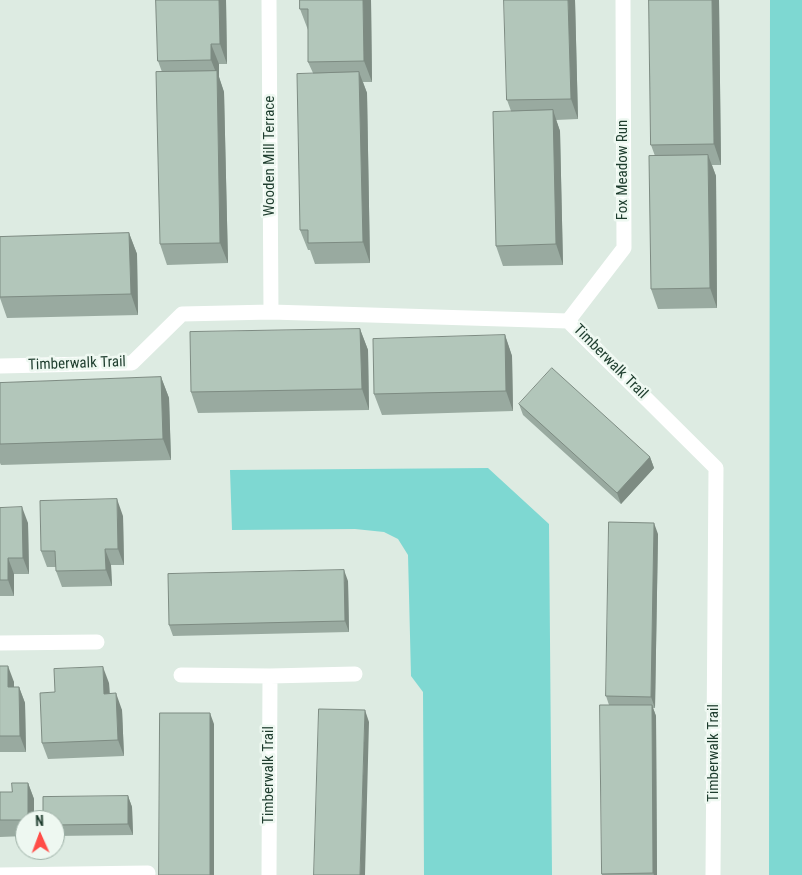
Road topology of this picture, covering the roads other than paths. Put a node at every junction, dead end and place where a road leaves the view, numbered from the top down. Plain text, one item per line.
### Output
1 (269, 0) edge
2 (623, 0) edge
3 (271, 312) junction
4 (568, 321) junction
5 (0, 366) edge
6 (97, 642) dead end
7 (0, 643) edge
8 (355, 674) dead end
9 (181, 675) dead end
10 (270, 676) junction
11 (148, 873) dead end
12 (0, 875) edge
13 (269, 875) edge
14 (713, 875) edge

1 - 3 street, Wooden Mill Terrace
2 - 4 street, Fox Meadow Run
3 - 4 street, Timberwalk Trail
3 - 5 street, Timberwalk Trail
4 - 14 street, Timberwalk Trail
6 - 7 street
8 - 10 street
9 - 10 street
10 - 13 street, Timberwalk Trail
11 - 12 street

